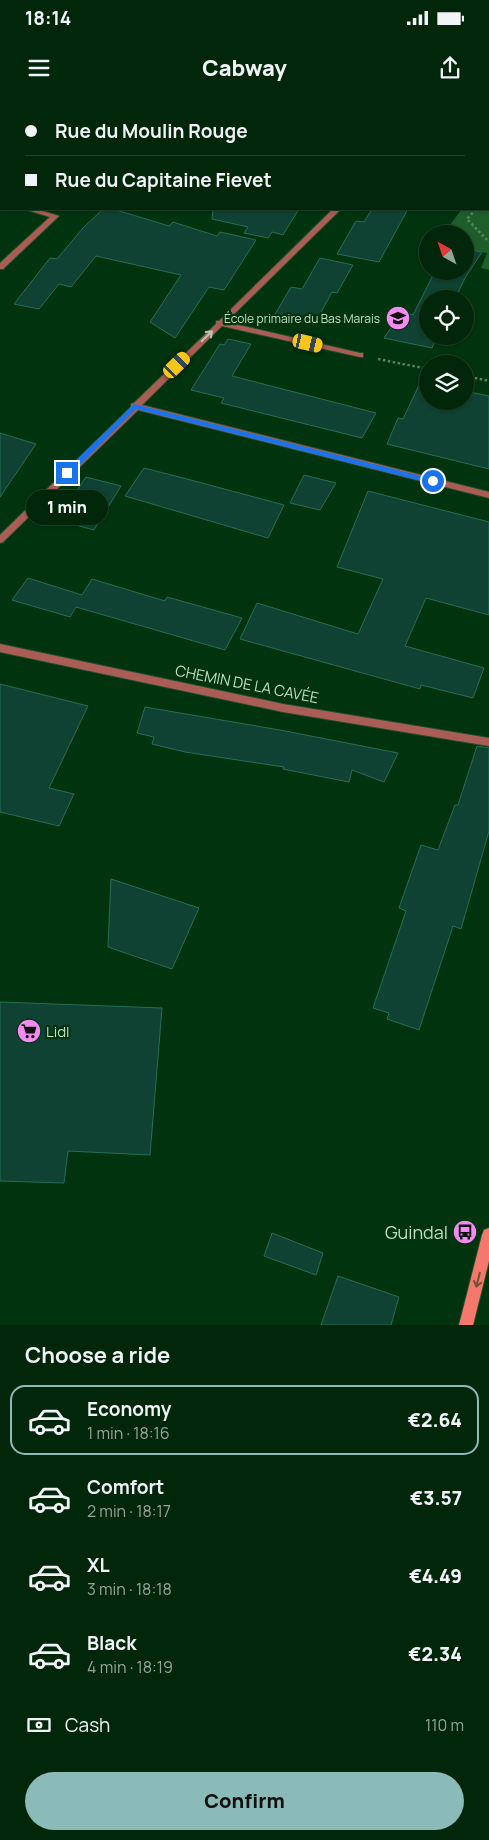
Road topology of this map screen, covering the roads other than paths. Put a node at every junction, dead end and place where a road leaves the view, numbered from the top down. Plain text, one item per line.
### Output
1 (33, 210) edge
2 (336, 210) edge
3 (0, 267) edge
4 (220, 323) junction
5 (360, 355) road end
6 (134, 406) junction
7 (489, 495) edge
8 (0, 540) edge
9 (0, 648) edge
10 (489, 742) edge
11 (489, 1235) edge
12 (466, 1325) edge

1 - 3 street
2 - 4 street
4 - 5 street
6 -> 4 street
6 - 7 street
6 - 8 street
9 - 10 street, CHEMIN DE LA CAVÉE
11 -> 12 main road

